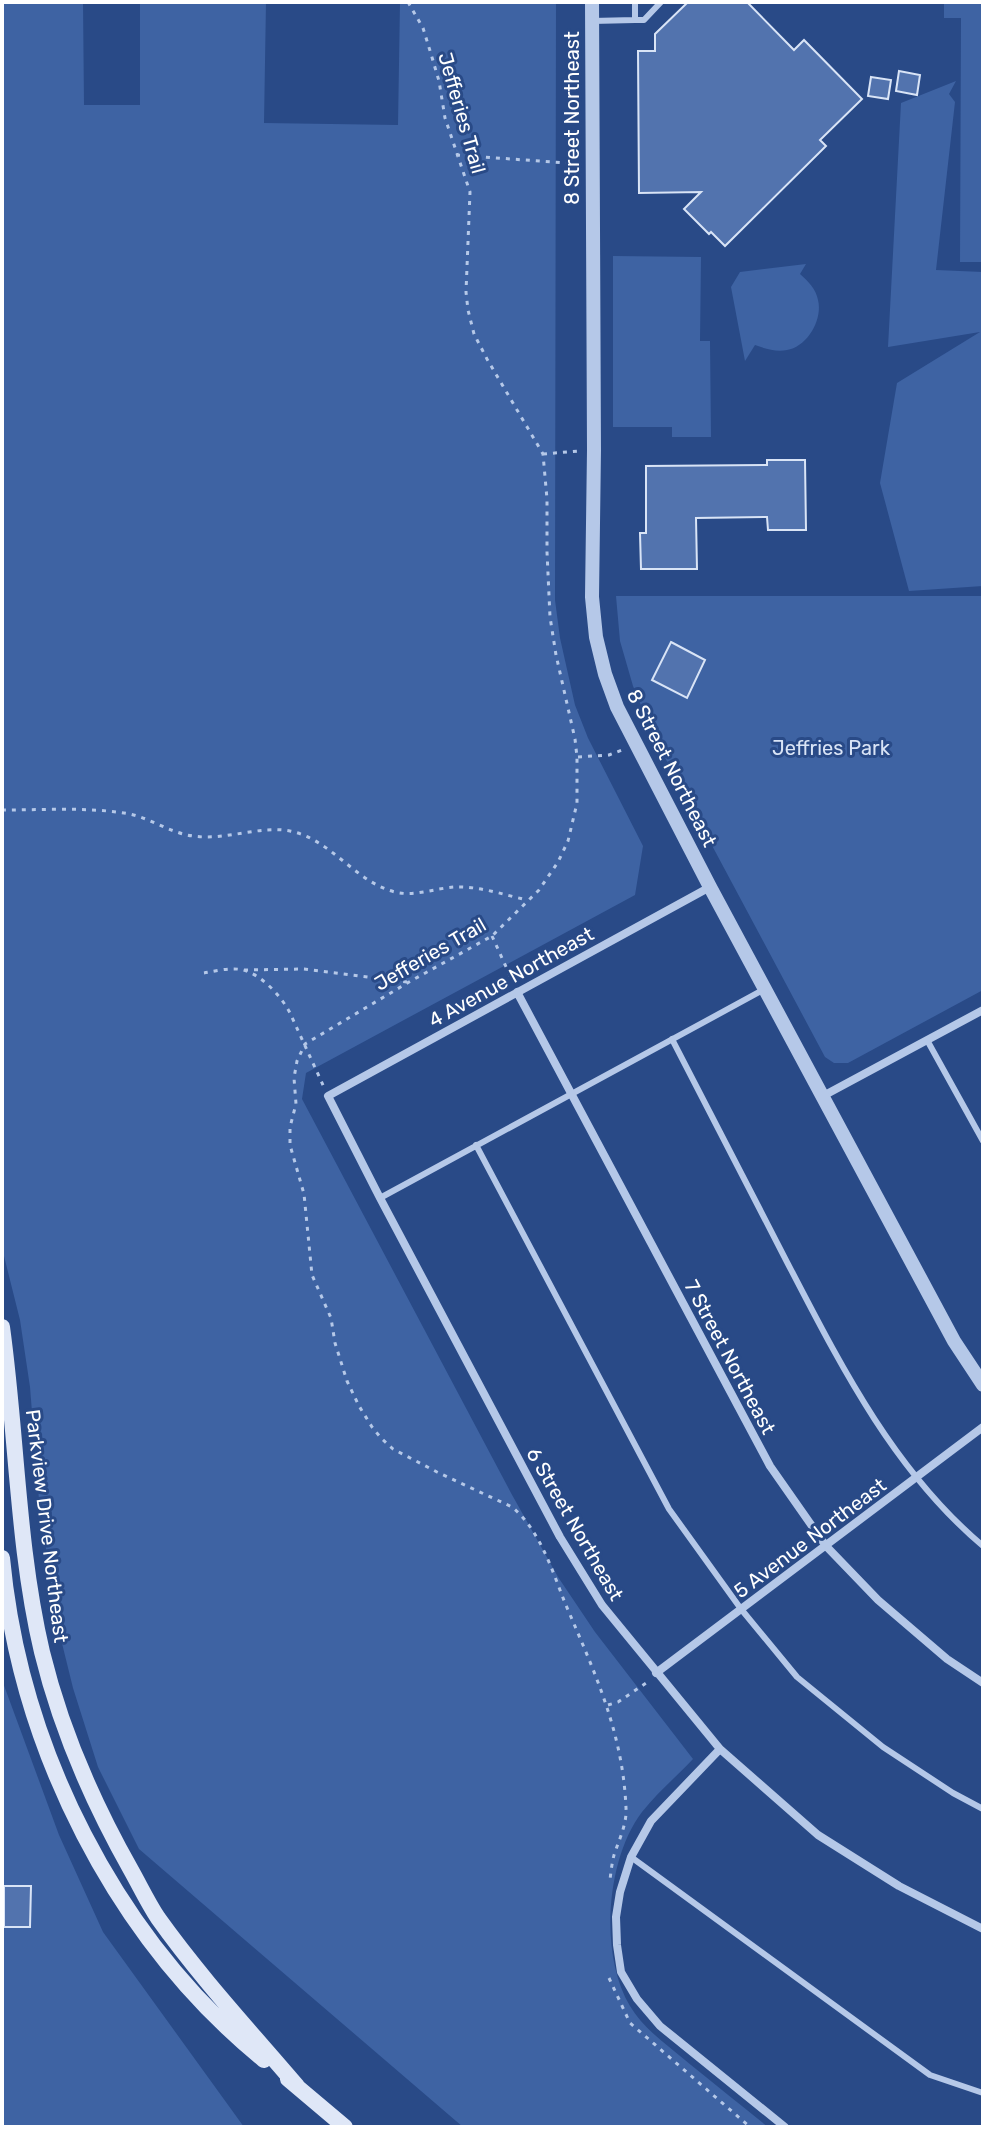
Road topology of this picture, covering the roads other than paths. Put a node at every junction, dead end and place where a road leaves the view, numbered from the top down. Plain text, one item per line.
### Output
1 (592, 2) edge
2 (635, 2) edge
3 (661, 2) edge
4 (635, 20) junction
5 (592, 21) junction
6 (710, 887) junction
7 (765, 989) junction
8 (517, 992) junction
9 (983, 1010) edge
10 (672, 1039) junction
11 (927, 1040) junction
12 (572, 1094) junction
13 (328, 1096) joint
14 (823, 1096) junction
15 (983, 1141) edge
16 (476, 1145) junction
17 (380, 1198) junction
18 (2, 1327) edge
19 (6, 1382) edge
20 (983, 1385) edge
21 (983, 1427) edge
22 (916, 1478) junction
23 (826, 1546) junction
24 (983, 1546) edge
25 (2, 1558) edge
26 (741, 1609) junction
27 (656, 1673) junction
28 (983, 1683) edge
29 (720, 1749) junction
30 (983, 1809) edge
31 (631, 1857) junction
32 (983, 1929) edge
33 (297, 2086) junction
34 (983, 2093) edge
35 (345, 2127) edge
36 (785, 2127) edge

1 - 5 street, 8 Street Northeast
2 - 4 lane
3 - 4 lane
4 - 5 lane
5 - 6 street, 8 Street Northeast
6 - 7 street, 8 Street Northeast
6 - 8 street, 4 Avenue Northeast
7 - 10 lane
7 - 14 street, 8 Street Northeast
8 - 12 street, 7 Street Northeast
8 - 13 street, 4 Avenue Northeast
9 - 11 street
10 - 12 lane
10 - 22 lane
11 - 14 street
11 - 15 lane
12 - 16 lane
12 - 23 street, 7 Street Northeast
13 - 17 street, 6 Street Northeast
14 - 20 street, 8 Street Northeast
16 - 17 lane
16 - 26 lane
17 - 27 street, 6 Street Northeast
18 - 19 main road, Parkview Drive Northeast
19 - 33 main road, Parkview Drive Northeast
21 - 22 street, 5 Avenue Northeast
22 - 23 street, 5 Avenue Northeast
22 - 24 lane
23 - 26 street, 5 Avenue Northeast
23 - 28 street, 7 Street Northeast
25 - 33 main road, Parkview Drive Northeast
26 - 27 street, 5 Avenue Northeast
26 - 30 lane
27 - 29 street, 6 Street Northeast
29 - 31 street
29 - 32 street, 6 Street Northeast
31 - 34 lane
31 - 36 street
33 - 35 main road, Parkview Drive Northeast

